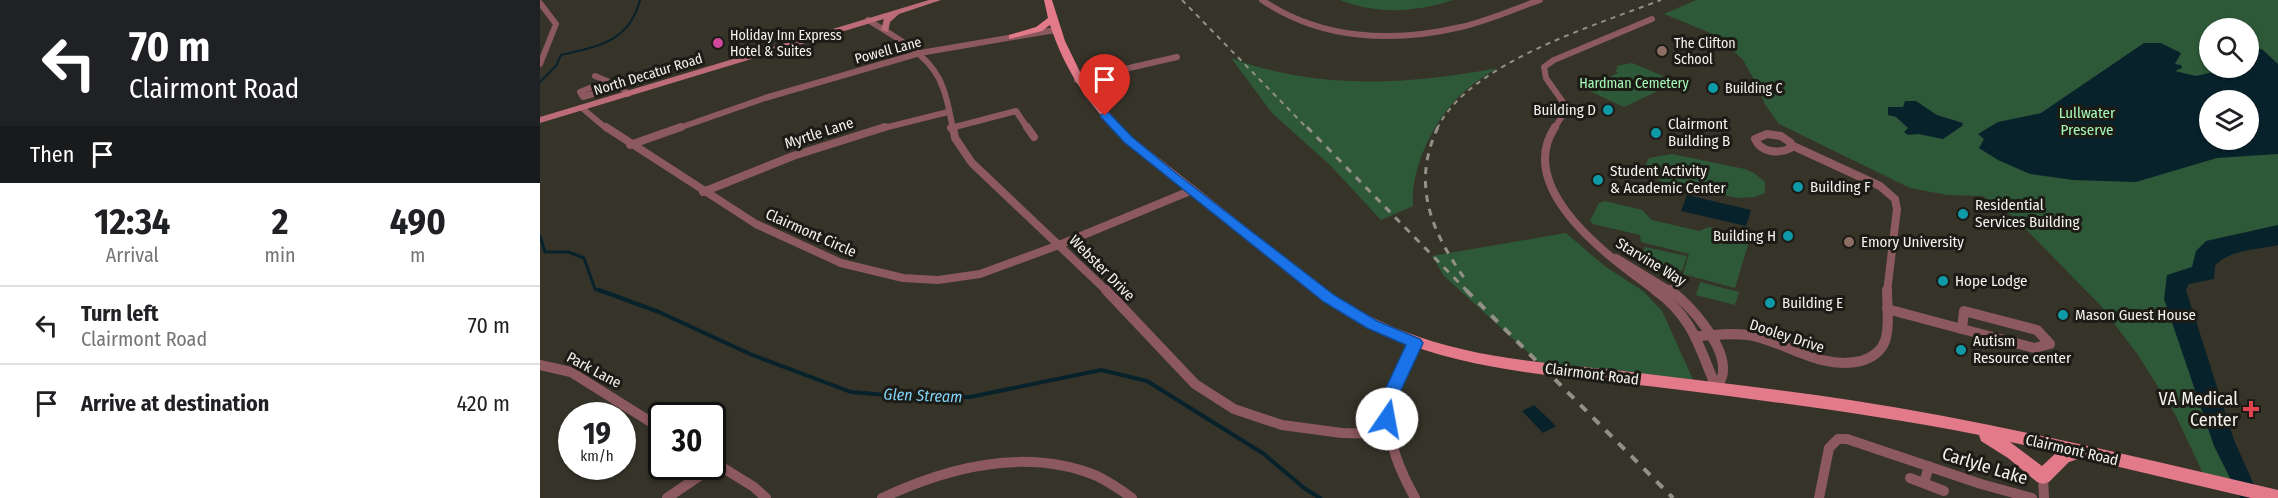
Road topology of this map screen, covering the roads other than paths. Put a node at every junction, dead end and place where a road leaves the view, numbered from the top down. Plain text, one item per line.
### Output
1 (936, 0) edge
2 (1048, 0) edge
3 (1262, 0) edge
4 (1540, 0) edge
5 (540, 3) edge
6 (903, 10) junction
7 (1053, 19) junction
8 (1652, 19) dead end
9 (868, 20) junction
10 (885, 30) junction
11 (1055, 30) junction
12 (1012, 37) junction
13 (920, 53) junction
14 (1177, 57) dead end
15 (540, 64) edge
16 (596, 76) dead end
17 (647, 78) dead end
18 (1077, 80) junction
19 (607, 81) junction
20 (617, 87) junction
21 (628, 94) junction
22 (582, 108) junction
23 (948, 112) junction
24 (540, 120) edge
25 (951, 128) junction
26 (1034, 137) dead end
27 (1791, 145) dead end
28 (630, 146) junction
29 (1190, 190) junction
30 (703, 192) junction
31 (1059, 245) junction
32 (1603, 251) junction
33 (1887, 309) junction
34 (1962, 329) junction
35 (1712, 335) junction
36 (1698, 336) junction
37 (1415, 343) junction
38 (540, 365) edge
39 (1718, 389) junction
40 (648, 420) edge
41 (1972, 428) junction
42 (1388, 434) junction
43 (2078, 452) junction
44 (1929, 466) junction
45 (726, 470) edge
46 (2043, 477) junction
47 (1910, 478) dead end
48 (692, 480) edge
49 (1924, 483) junction
50 (1944, 491) dead end
51 (2278, 497) edge
52 (667, 498) edge
53 (766, 498) edge
54 (882, 498) edge
55 (1132, 498) edge
56 (1415, 498) edge
57 (1819, 498) edge
58 (2032, 498) edge
59 (2044, 498) edge

1 - 6 main road, North Decatur Road
2 - 7 main road, Clairmont Road
3 - 4 street
5 - 15 street
6 - 9 main road, North Decatur Road
6 - 10 main road
7 - 11 main road, Clairmont Road
7 - 12 main road
8 - 32 street, Starvine Way
9 - 10 street, Webster Drive
9 - 21 main road, North Decatur Road
10 - 13 street, Webster Drive
11 - 12 street, Powell Lane
11 - 18 main road, Clairmont Road
12 - 13 street, Powell Lane
13 - 23 street, Webster Drive
13 - 28 street, Powell Lane
14 - 18 street
16 - 19 street
17 - 20 street
18 - 29 main road, Clairmont Road
19 - 20 street
19 - 20 street
20 - 21 street
21 - 22 main road, North Decatur Road
22 - 24 main road, North Decatur Road
22 - 28 street, Clairmont Circle
23 - 25 street, Webster Drive
23 - 30 street, Myrtle Lane
25 - 26 street
25 - 31 street, Webster Drive
27 - 33 street, Dooley Drive
28 - 30 street, Clairmont Circle
29 - 31 street, Clairmont Circle
29 - 37 main road, Clairmont Road
30 - 31 street, Clairmont Circle
31 - 42 street, Webster Drive
32 - 35 street, Starvine Way
32 - 36 street, Starvine Way
33 - 34 street
33 - 35 street, Dooley Drive
34 - 34 street
35 - 36 street, Dooley Drive
35 - 39 street, Starvine Way
36 - 39 street, Starvine Way
37 - 39 main road, Clairmont Road
37 - 42 street
38 - 40 street, Park Lane
39 - 41 main road, Clairmont Road
41 - 43 main road, Clairmont Road
41 - 46 main road
42 - 56 street
43 - 46 main road
43 - 51 main road, Clairmont Road
44 - 49 street, Carlyle Lake
44 - 57 street, Carlyle Lake
44 - 58 street, Carlyle Lake
45 - 53 street
46 - 59 street, Carlyle Lake
47 - 49 street
48 - 52 street
49 - 50 street
54 - 55 street

